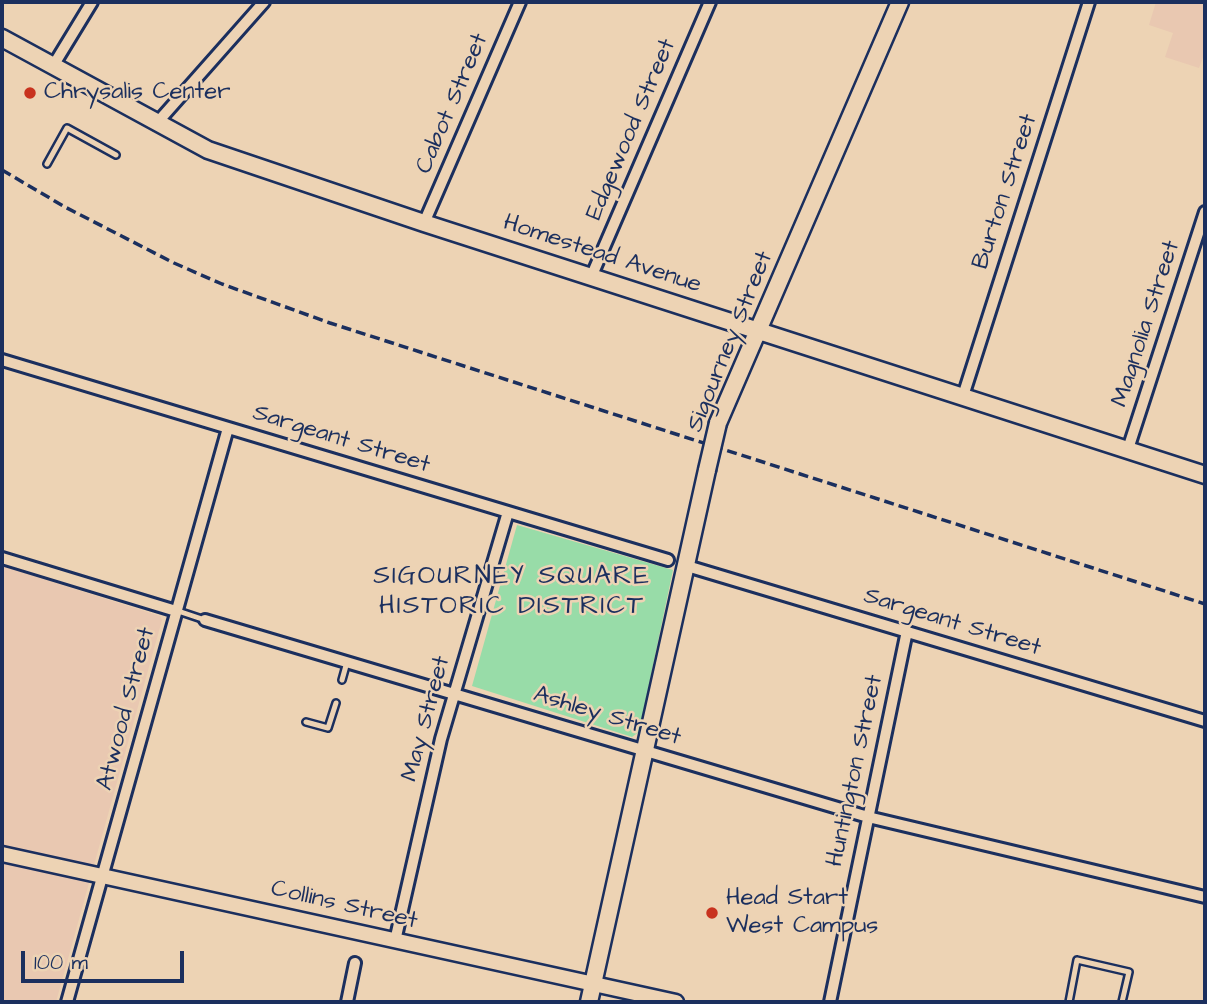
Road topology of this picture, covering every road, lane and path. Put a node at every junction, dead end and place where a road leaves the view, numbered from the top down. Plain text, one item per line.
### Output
1 (92, 2) edge
2 (264, 2) edge
3 (520, 2) edge
4 (710, 2) edge
5 (900, 2) edge
6 (1089, 2) edge
7 (2, 37) edge
8 (53, 66) junction
9 (156, 124) junction
10 (116, 155) dead end
11 (47, 164) dead end
12 (1205, 212) edge
13 (424, 223) junction
14 (592, 275) junction
15 (757, 330) junction
16 (2, 360) edge
17 (963, 396) junction
18 (228, 428) junction
19 (1128, 449) junction
20 (1205, 475) edge
21 (508, 512) junction
22 (2, 558) edge
23 (668, 560) dead end
24 (687, 566) junction
25 (176, 611) junction
26 (205, 620) joint
27 (907, 631) junction
28 (347, 662) junction
29 (342, 680) dead end
30 (455, 694) junction
31 (336, 703) dead end
32 (1205, 721) edge
33 (306, 722) dead end
34 (645, 750) junction
35 (868, 817) junction
36 (2, 854) edge
37 (101, 877) junction
38 (1205, 897) edge
39 (395, 940) junction
40 (355, 963) dead end
41 (593, 984) junction
42 (67, 1002) edge
43 (346, 1002) edge
44 (589, 1002) edge
45 (676, 1002) edge
46 (830, 1002) edge
47 (1069, 1002) edge
48 (1122, 1002) edge

1 - 8 street
2 - 9 street
3 - 13 street, Cabot Street
4 - 14 street, Edgewood Street
5 - 15 main road, Sigourney Street
6 - 17 street, Burton Street
7 - 8 main road, Homestead Avenue
8 - 9 main road, Homestead Avenue
9 - 13 main road, Homestead Avenue
10 - 11 lane
12 - 19 street, Magnolia Street
13 - 14 main road, Homestead Avenue
14 - 15 main road, Homestead Avenue
15 - 17 main road, Homestead Avenue
15 - 24 main road, Sigourney Street, bridge
16 - 18 street, Sargeant Street
17 - 19 main road, Homestead Avenue
18 - 21 street, Sargeant Street
18 - 25 street, Atwood Street
19 - 20 main road, Homestead Avenue
21 - 23 street, Sargeant Street
21 - 30 street, May Street
22 - 25 street, Ashley Street
24 - 27 street, Sargeant Street
24 - 34 main road, Sigourney Street
25 - 26 lane, Ashley Street
25 - 37 street, Atwood Street
26 - 28 street, Ashley Street
27 - 32 street, Sargeant Street
27 - 35 street, Huntington Street
28 - 29 lane
28 - 30 street, Ashley Street
30 - 34 street, Ashley Street
30 - 39 street, May Street
31 - 33 lane
34 - 35 street, Ashley Street
34 - 41 main road, Sigourney Street
35 - 38 street, Ashley Street
35 - 46 street, Huntington Street
36 - 37 street, Collins Street
37 - 39 street, Collins Street
37 - 42 street, Atwood Street
39 - 41 street, Collins Street
40 - 43 street
41 - 44 main road, Sigourney Street
41 - 45 street, Collins Street
47 - 48 lane

